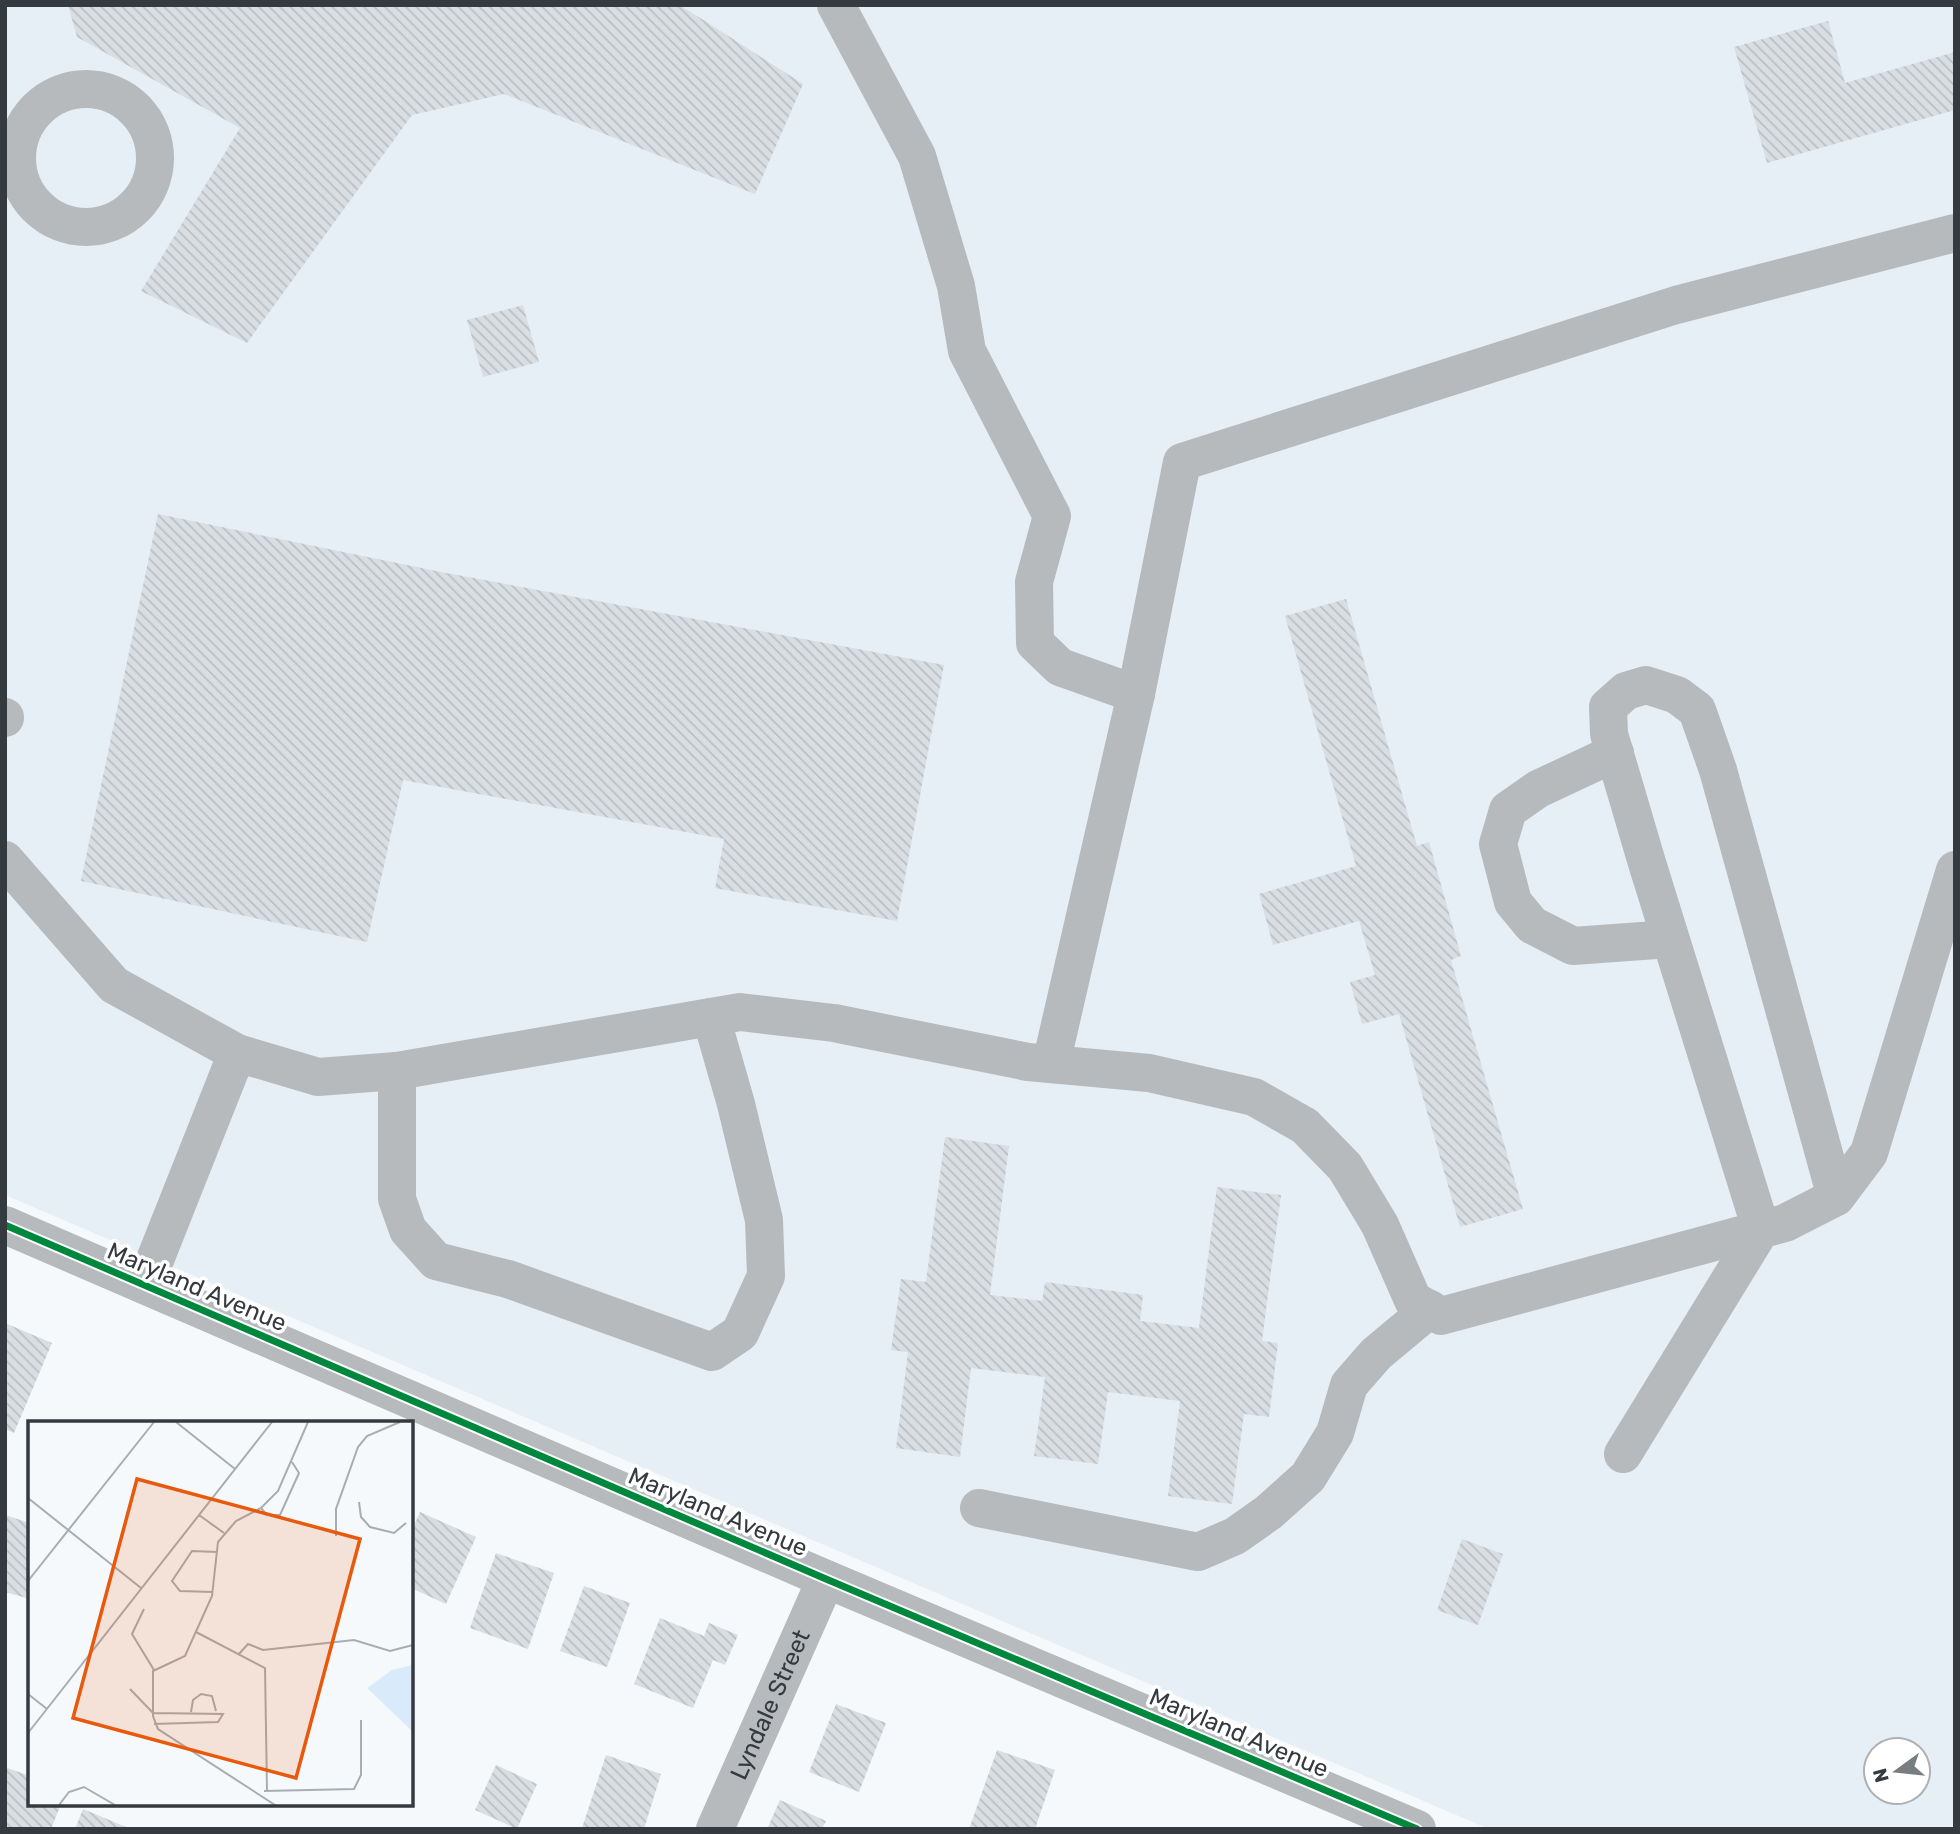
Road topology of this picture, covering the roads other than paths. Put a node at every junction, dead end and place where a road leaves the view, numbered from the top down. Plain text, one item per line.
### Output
1 (836, 5) edge
2 (1955, 233) edge
3 (1136, 694) junction
4 (1615, 753) junction
5 (5, 860) edge
6 (1955, 870) edge
7 (1671, 940) junction
8 (711, 1017) junction
9 (237, 1053) junction
10 (1051, 1064) junction
11 (397, 1071) junction
12 (1836, 1197) junction
13 (5, 1224) edge
14 (1761, 1229) junction
15 (145, 1285) junction
16 (1430, 1310) junction
17 (1623, 1454) dead end
18 (979, 1508) dead end
19 (826, 1579) junction
20 (715, 1829) edge
21 (1417, 1829) edge

1 - 3 street
2 - 3 street
3 - 10 street
4 - 7 street
4 - 7 street
4 - 12 street
5 - 9 street
6 - 12 street
7 - 14 street
8 - 10 street
8 - 11 street
8 - 11 street
9 - 11 street
9 - 15 street
10 - 16 street
12 - 14 street
13 - 15 street, Maryland Avenue
14 - 16 street
14 - 17 street
15 - 19 street, Maryland Avenue
16 - 18 street
19 - 20 street, Lyndale Street
19 - 21 street, Maryland Avenue

